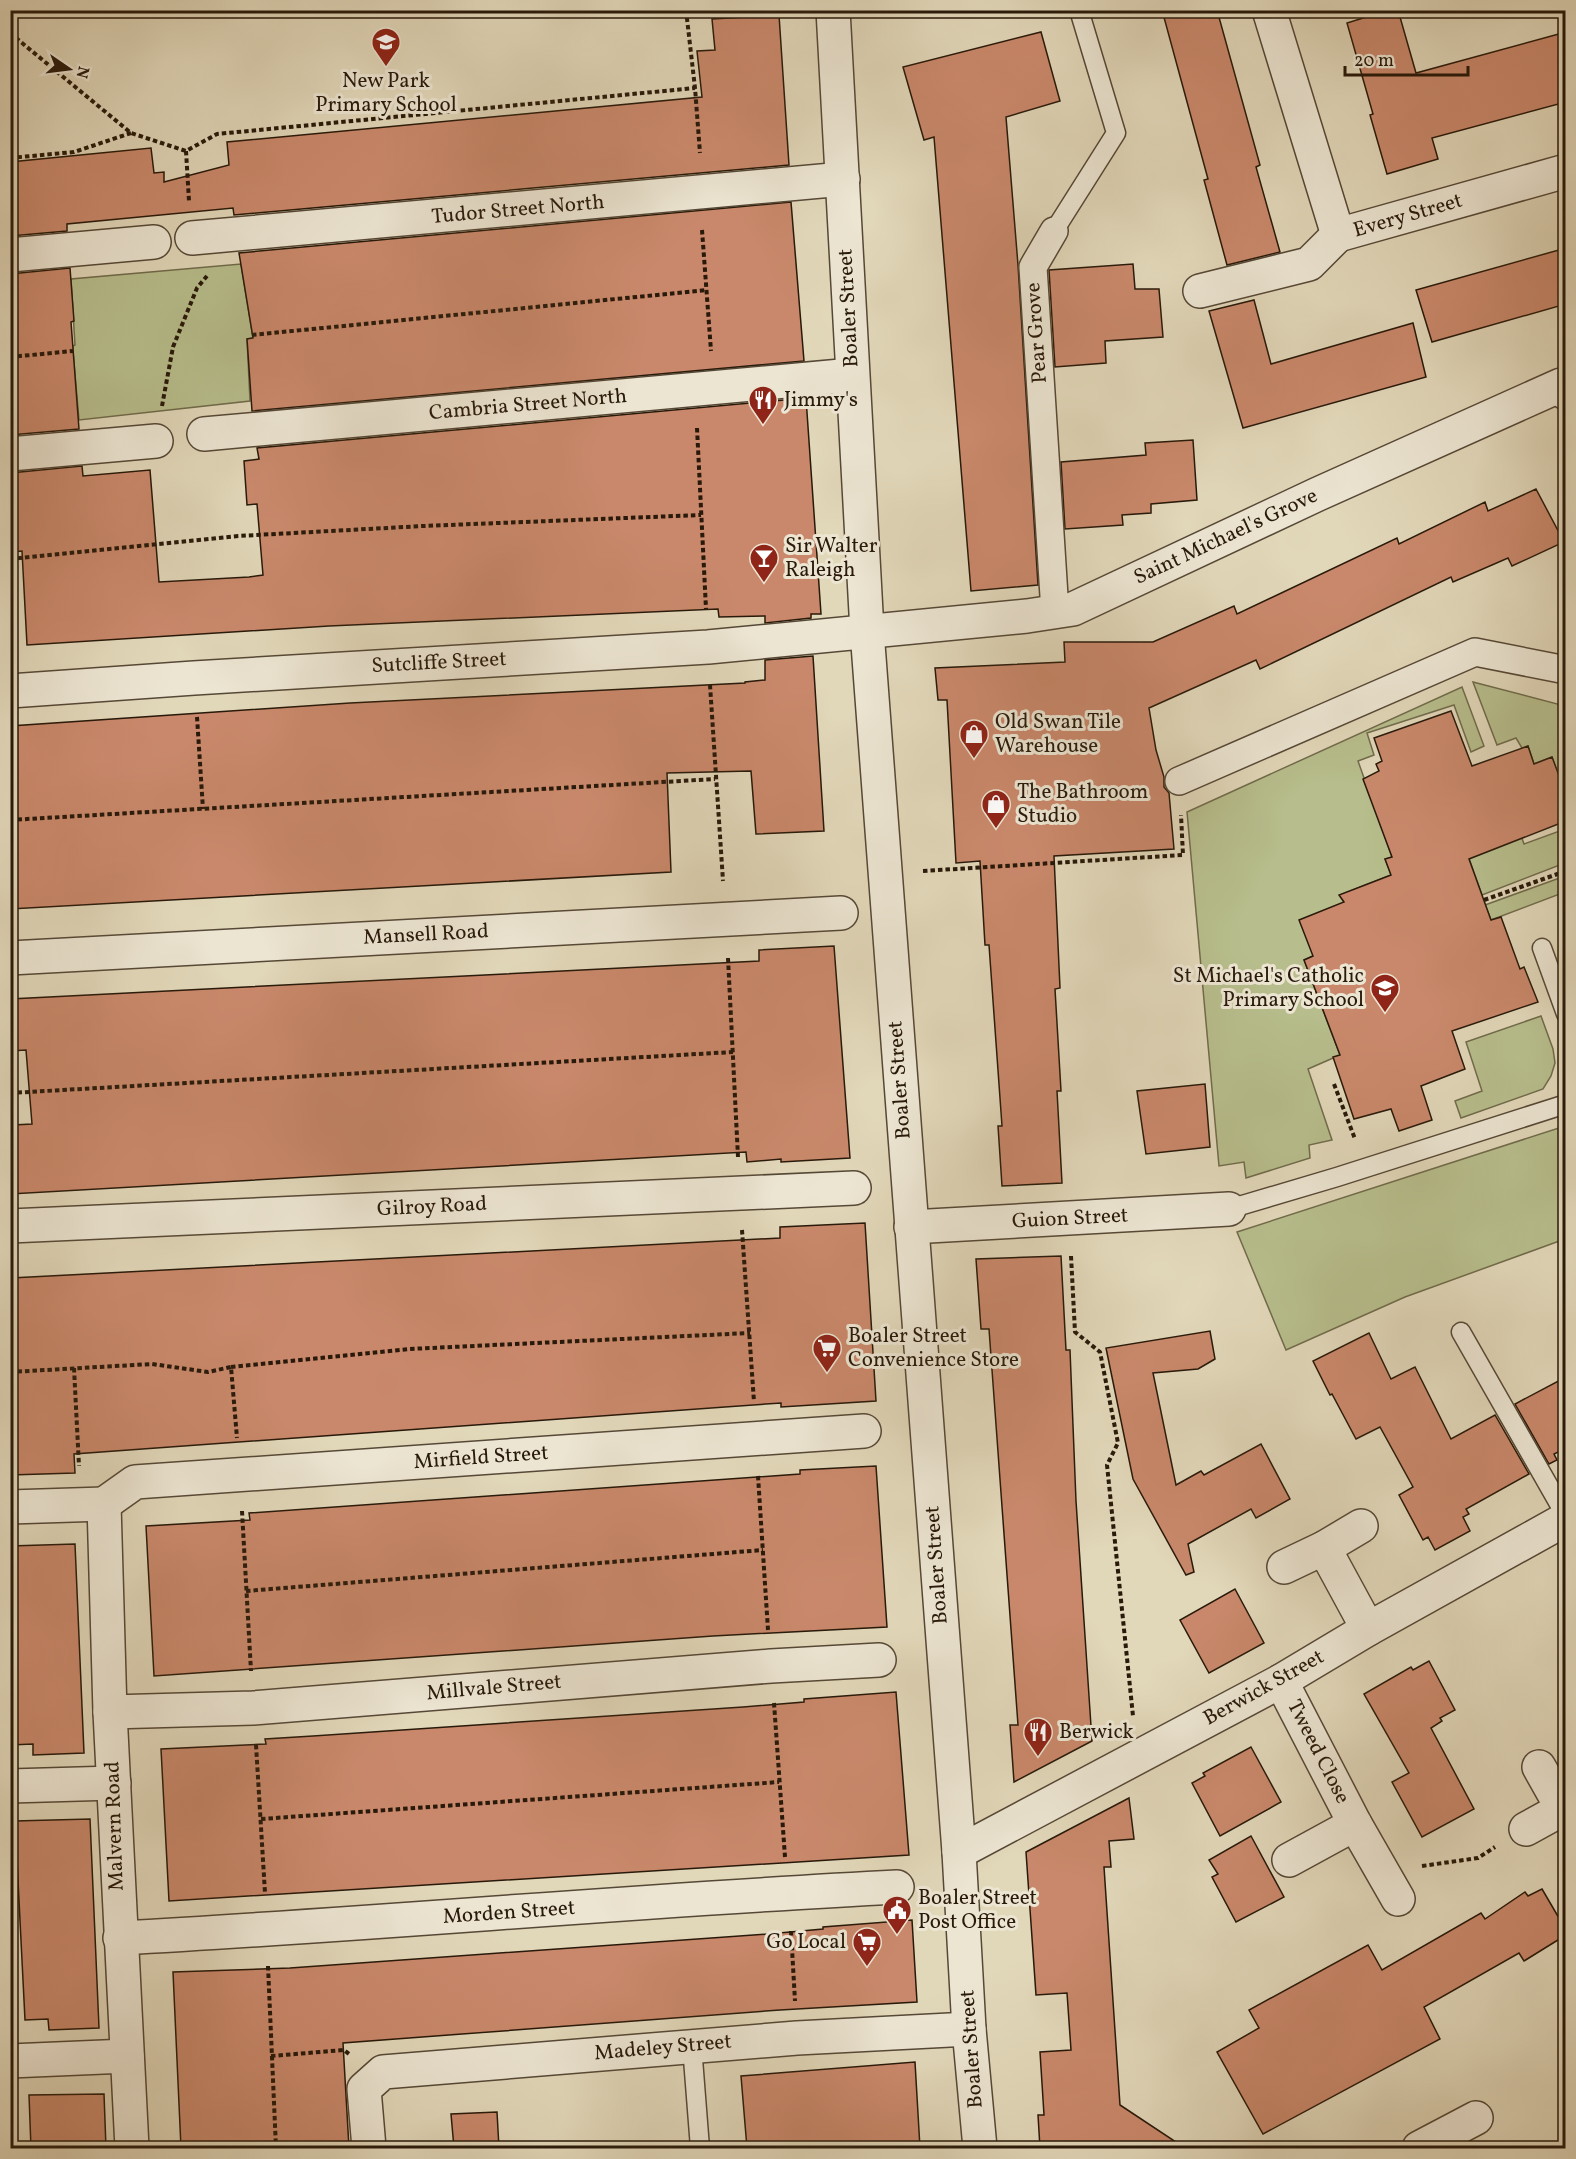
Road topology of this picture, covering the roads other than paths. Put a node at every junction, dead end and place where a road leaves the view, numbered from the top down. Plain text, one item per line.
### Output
1 (833, 10) edge
2 (1079, 10) edge
3 (1269, 10) edge
4 (1566, 171) edge
5 (843, 179) junction
6 (1054, 231) joint
7 (1338, 235) junction
8 (201, 238) road end
9 (154, 242) dead end
10 (10, 255) edge
11 (1200, 291) dead end
12 (852, 375) junction
13 (1566, 393) edge
14 (204, 434) dead end
15 (156, 441) road end
16 (10, 454) edge
17 (1056, 612) junction
18 (867, 631) junction
19 (1566, 670) edge
20 (10, 691) edge
21 (1179, 781) road end
22 (841, 914) dead end
23 (1542, 948) dead end
24 (10, 958) edge
25 (1566, 1014) edge
26 (1566, 1104) edge
27 (854, 1188) dead end
28 (1229, 1209) joint
29 (10, 1226) edge
30 (911, 1227) junction
31 (1461, 1332) dead end
32 (864, 1431) dead end
33 (92, 1504) junction
34 (10, 1507) edge
35 (1566, 1517) edge
36 (1361, 1526) dead end
37 (1324, 1548) junction
38 (1284, 1567) dead end
39 (1368, 1629) junction
40 (879, 1660) dead end
41 (1281, 1681) junction
42 (110, 1712) junction
43 (1539, 1767) dead end
44 (114, 1783) junction
45 (10, 1786) edge
46 (1564, 1808) edge
47 (1355, 1824) junction
48 (1526, 1828) road end
49 (959, 1852) junction
50 (1288, 1860) dead end
51 (897, 1887) dead end
52 (1393, 1889) road end
53 (120, 1938) junction
54 (969, 2029) junction
55 (692, 2046) junction
56 (127, 2056) junction
57 (10, 2061) edge
58 (1476, 2118) dead end
59 (132, 2148) edge
60 (369, 2148) edge
61 (699, 2148) edge
62 (980, 2148) edge
63 (1419, 2148) edge

1 - 5 street, Boaler Street
2 - 6 lane, Pear Grove
3 - 7 street, Every Street
4 - 7 street, Every Street
5 - 8 street, Tudor Street North
5 - 12 street, Boaler Street
6 - 17 street, Pear Grove
7 - 11 street
9 - 10 street
12 - 14 street, Cambria Street North
12 - 18 street, Boaler Street
13 - 17 street, Saint Michael's Grove
15 - 16 street
17 - 18 street, Saint Michael's Grove
18 - 20 street, Sutcliffe Street
18 - 30 street, Boaler Street
19 - 21 street
22 - 24 street, Mansell Road
23 - 25 lane
26 - 28 lane
27 - 29 street, Gilroy Road
28 - 30 street, Guion Street
30 - 49 street, Boaler Street
31 - 35 lane
32 - 33 street, Mirfield Street
33 - 34 street
33 - 42 street, Malvern Road
35 - 39 street, Berwick Street
36 - 37 street
37 - 38 street
37 - 39 street
39 - 41 street, Berwick Street
40 - 42 street, Millvale Street
41 - 47 street, Tweed Close
41 - 49 street, Berwick Street
42 - 44 street, Malvern Road
43 - 46 street
44 - 45 street
44 - 53 street, Malvern Road
46 - 48 street
47 - 50 street, Tweed Close
47 - 52 street, Tweed Close
49 - 54 street, Boaler Street
51 - 53 street, Morden Street
53 - 56 street, Malvern Road
54 - 55 street, Madeley Street
54 - 62 street, Boaler Street
55 - 60 street, Madeley Street
55 - 61 lane
56 - 57 street
56 - 59 street, Malvern Road
58 - 63 street

